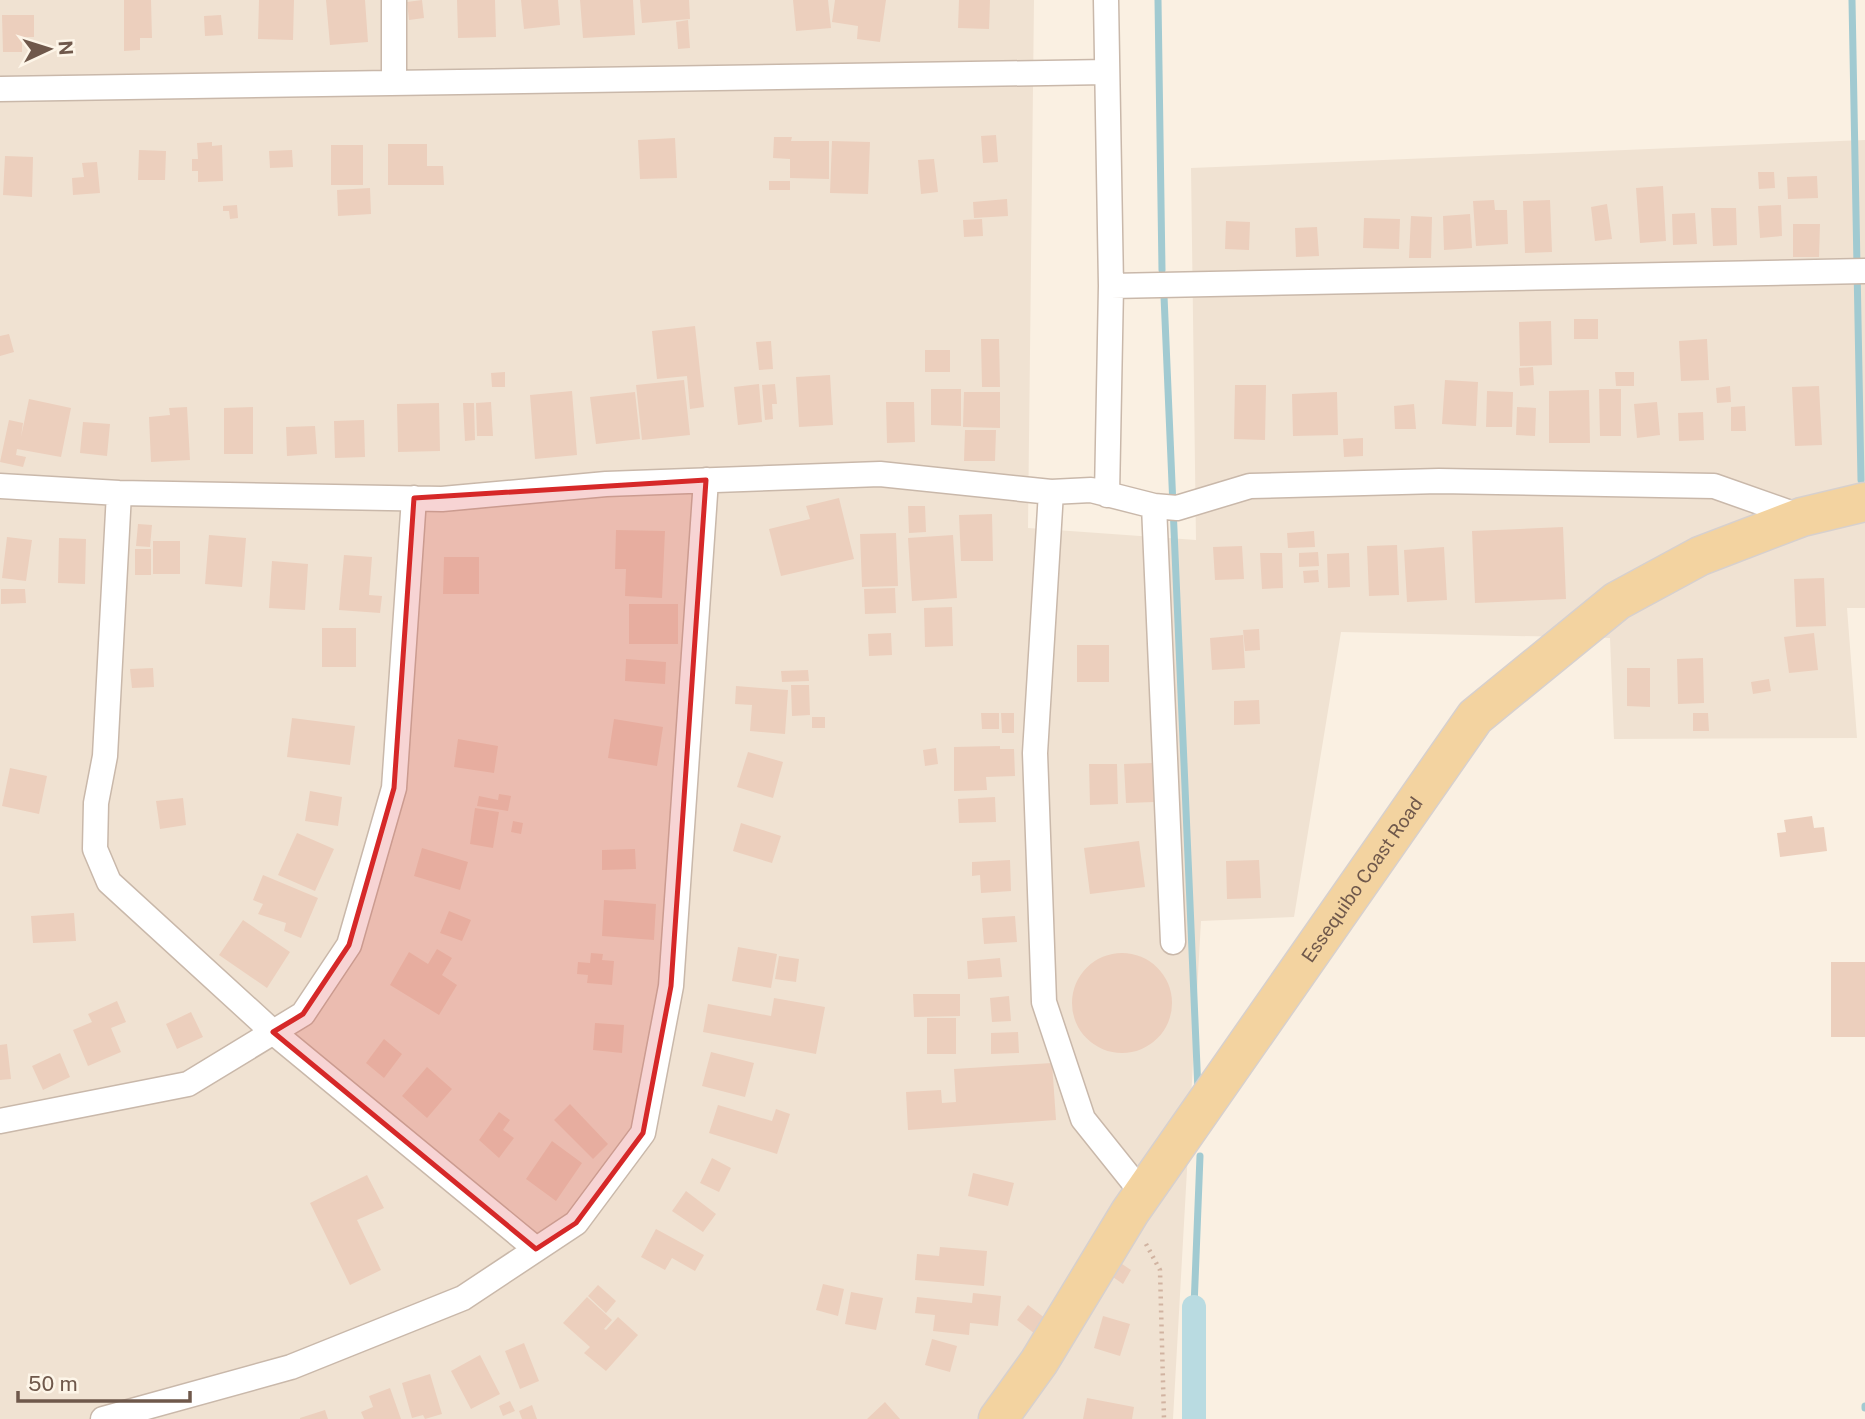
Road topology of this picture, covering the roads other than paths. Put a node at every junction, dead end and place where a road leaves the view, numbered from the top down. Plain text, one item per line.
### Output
1 (394, 0) edge
2 (1106, 0) edge
3 (1107, 72) junction
4 (394, 83) junction
5 (0, 89) edge
6 (1865, 271) edge
7 (1111, 286) junction
8 (706, 480) junction
9 (0, 486) edge
10 (1051, 492) junction
11 (119, 493) junction
12 (1107, 495) junction
13 (414, 498) junction
14 (1865, 502) edge
15 (1154, 506) junction
16 (1802, 517) junction
17 (1173, 943) dead end
18 (273, 1032) junction
19 (0, 1121) edge
20 (1136, 1203) junction
21 (536, 1249) junction
22 (103, 1419) edge
23 (998, 1419) edge

1 - 4 street
2 - 3 street
3 - 4 street
3 - 7 street
4 - 5 street
6 - 7 street
7 - 12 street
8 - 10 street
8 - 13 street
8 - 21 street
9 - 11 street
10 - 12 street
10 - 20 street
11 - 13 street
11 - 18 street
12 - 15 street
13 - 18 street
14 - 16 main road, Essequibo Coast Road
15 - 16 street
15 - 17 street
16 - 20 main road, Essequibo Coast Road
18 - 19 street
18 - 21 street
20 - 23 main road, Essequibo Coast Road
21 - 22 street

